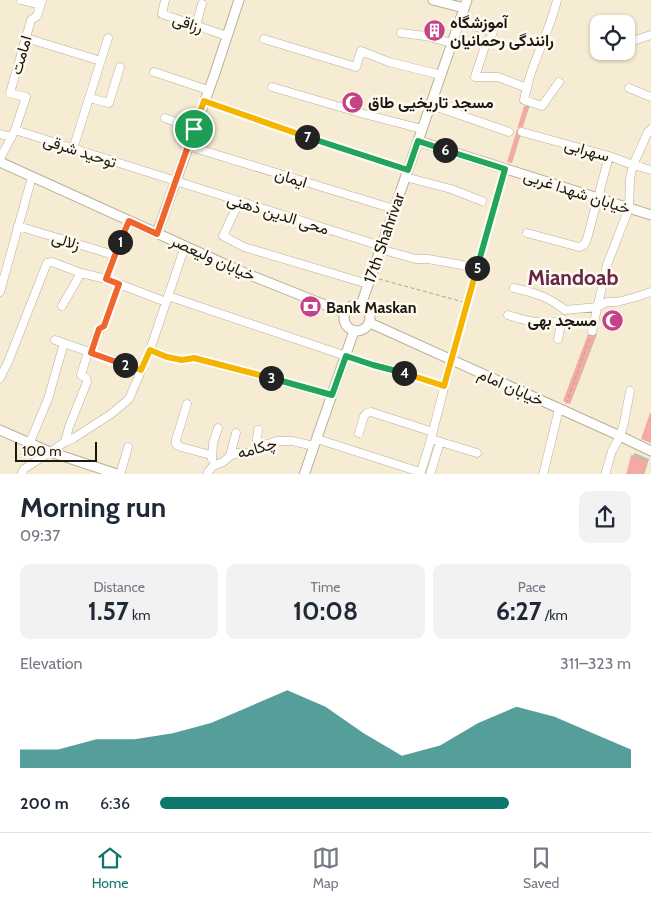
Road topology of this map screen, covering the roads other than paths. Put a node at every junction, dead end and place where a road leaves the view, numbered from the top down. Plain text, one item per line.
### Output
1 (21, 0) edge
2 (165, 0) edge
3 (239, 0) edge
4 (434, 0) edge
5 (557, 0) edge
6 (41, 3) edge
7 (202, 4) dead end
8 (466, 4) edge
9 (460, 22) junction
10 (196, 25) junction
11 (401, 33) dead end
12 (651, 35) edge
13 (227, 36) junction
14 (26, 38) junction
15 (108, 38) dead end
16 (264, 39) dead end
17 (635, 40) edge
18 (452, 43) junction
19 (101, 61) junction
20 (120, 67) dead end
21 (154, 72) dead end
22 (441, 75) junction
23 (559, 82) dead end
24 (272, 87) dead end
25 (527, 88) junction
26 (629, 88) dead end
27 (208, 90) junction
28 (651, 97) edge
29 (89, 98) junction
30 (204, 101) junction
31 (431, 105) junction
32 (165, 118) dead end
33 (194, 129) junction
34 (422, 129) junction
35 (651, 129) edge
36 (509, 132) dead end
37 (522, 132) dead end
38 (0, 134) edge
39 (13, 134) junction
40 (418, 141) junction
41 (188, 146) junction
42 (73, 149) junction
43 (610, 156) junction
44 (0, 161) edge
45 (633, 165) junction
46 (651, 170) edge
47 (407, 174) junction
48 (32, 177) junction
49 (175, 182) junction
50 (598, 198) junction
51 (482, 201) dead end
52 (238, 202) junction
53 (629, 208) junction
54 (394, 209) junction
55 (651, 215) edge
56 (129, 221) junction
57 (18, 226) junction
58 (527, 233) dead end
59 (157, 234) junction
60 (186, 246) junction
61 (381, 248) junction
62 (114, 255) junction
63 (4, 265) edge
64 (462, 266) dead end
65 (81, 273) junction
66 (106, 279) junction
67 (119, 284) junction
68 (368, 284) junction
69 (514, 288) dead end
70 (0, 292) edge
71 (651, 292) edge
72 (167, 299) junction
73 (62, 306) dead end
74 (360, 306) junction
75 (597, 307) junction
76 (565, 310) junction
77 (345, 313) junction
78 (508, 315) dead end
79 (562, 322) junction
80 (370, 324) junction
81 (354, 331) junction
82 (592, 331) road end
83 (558, 339) dead end
84 (55, 340) dead end
85 (64, 343) junction
86 (150, 350) junction
87 (89, 352) junction
88 (346, 356) junction
89 (451, 360) junction
90 (141, 370) junction
91 (0, 378) edge
92 (444, 386) junction
93 (630, 391) dead end
94 (332, 395) junction
95 (187, 404) dead end
96 (561, 410) junction
97 (218, 428) dead end
98 (0, 430) edge
99 (258, 430) dead end
100 (236, 432) dead end
101 (359, 433) dead end
102 (432, 436) junction
103 (620, 436) junction
104 (30, 442) junction
105 (65, 442) junction
106 (316, 442) junction
107 (440, 442) junction
108 (128, 447) dead end
109 (256, 450) junction
110 (50, 452) junction
111 (651, 452) edge
112 (477, 453) dead end
113 (211, 455) junction
114 (230, 456) junction
115 (212, 466) junction
116 (420, 473) edge
117 (21, 474) edge
118 (120, 474) edge
119 (208, 474) edge
120 (304, 474) edge
121 (430, 474) edge
122 (543, 474) edge
123 (605, 474) edge

1 - 6 street
2 - 10 street, رزاقی
3 - 13 main road
4 - 8 main road
5 - 25 street
6 - 14 street, امامت
7 - 10 street
8 - 9 main road, 17th Shahrivar
9 - 18 main road, 17th Shahrivar
9 - 25 street
10 - 13 street, رزاقی
11 - 18 street
12 - 17 street
13 - 27 main road
14 - 19 street
14 - 39 street, امامت
15 - 19 street
16 - 22 street
18 - 22 main road, 17th Shahrivar
19 - 29 street
20 - 29 street
21 - 27 street
22 - 31 main road, 17th Shahrivar
23 - 25 street
24 - 34 street
26 - 28 street
27 - 30 main road
29 - 42 street
30 - 33 main road
30 - 47 street
31 - 34 main road, 17th Shahrivar
31 - 36 street
32 - 33 street
33 - 41 main road
34 - 40 main road, 17th Shahrivar
35 - 45 street
37 - 43 street, سهرابی
38 - 39 street, توحید شرقی
39 - 42 street, توحید شرقی
39 - 44 street
40 - 47 main road, 17th Shahrivar
40 - 50 main road, خیابان شهدا غربی
41 - 49 main road
41 - 54 street, ایمان
42 - 49 street, توحید شرقی
43 - 45 street, سهرابی
43 - 50 street
44 - 48 main road, خیابان ولیعصر
45 - 46 street, سهرابی
45 - 53 street
47 - 51 street
47 - 54 main road, 17th Shahrivar
48 - 56 main road, خیابان ولیعصر
48 - 57 street
49 - 52 street, محی الدین ذهنی
49 - 59 main road
50 - 53 main road, خیابان شهدا غربی
50 - 58 street
52 - 61 street, محی الدین ذهنی
52 - 68 street
53 - 55 main road, خیابان شهدا غربی
53 - 75 street
54 - 61 main road, 17th Shahrivar
56 - 59 main road, خیابان ولیعصر
56 - 62 street
57 - 62 street, زلالی
57 - 63 street
59 - 60 main road, خیابان ولیعصر
60 - 72 street
60 - 77 main road, خیابان ولیعصر
61 - 64 street, محی الدین ذهنی
61 - 68 main road, 17th Shahrivar
62 - 66 street
63 - 70 street
65 - 66 street
65 - 73 street
65 - 91 street
66 - 67 street
67 - 72 street
67 - 87 street
68 - 74 main road, 17th Shahrivar
69 - 76 street
71 - 75 street
72 - 86 street
72 - 88 street
74 - 77 main road
74 - 80 main road
75 - 76 street
75 - 82 street
76 - 79 street
77 - 81 main road
78 - 79 street
79 - 83 street
80 - 81 main road
80 - 89 main road, خیابان امام
81 - 88 main road
84 - 85 street
85 - 87 street
85 - 104 street
86 - 90 street
86 - 94 street
87 - 90 street
87 - 105 street
88 - 92 street
88 - 94 main road
89 - 92 street
89 - 96 main road, خیابان امام
90 - 105 street
92 - 102 street
93 - 103 street
94 - 106 main road
95 - 113 street
96 - 103 main road, خیابان امام
96 - 122 street
97 - 113 street
98 - 104 main road
99 - 109 street
100 - 114 street
101 - 102 street
102 - 107 street
102 - 116 street
103 - 111 main road, خیابان امام
103 - 123 street
104 - 110 main road
105 - 110 street
106 - 109 street, چکامه
106 - 116 street, چکامه
106 - 120 main road
107 - 112 street
107 - 121 street
108 - 118 street
109 - 114 street, چکامه
110 - 117 street
110 - 118 main road
113 - 115 street
114 - 115 street, چکامه
115 - 119 street

